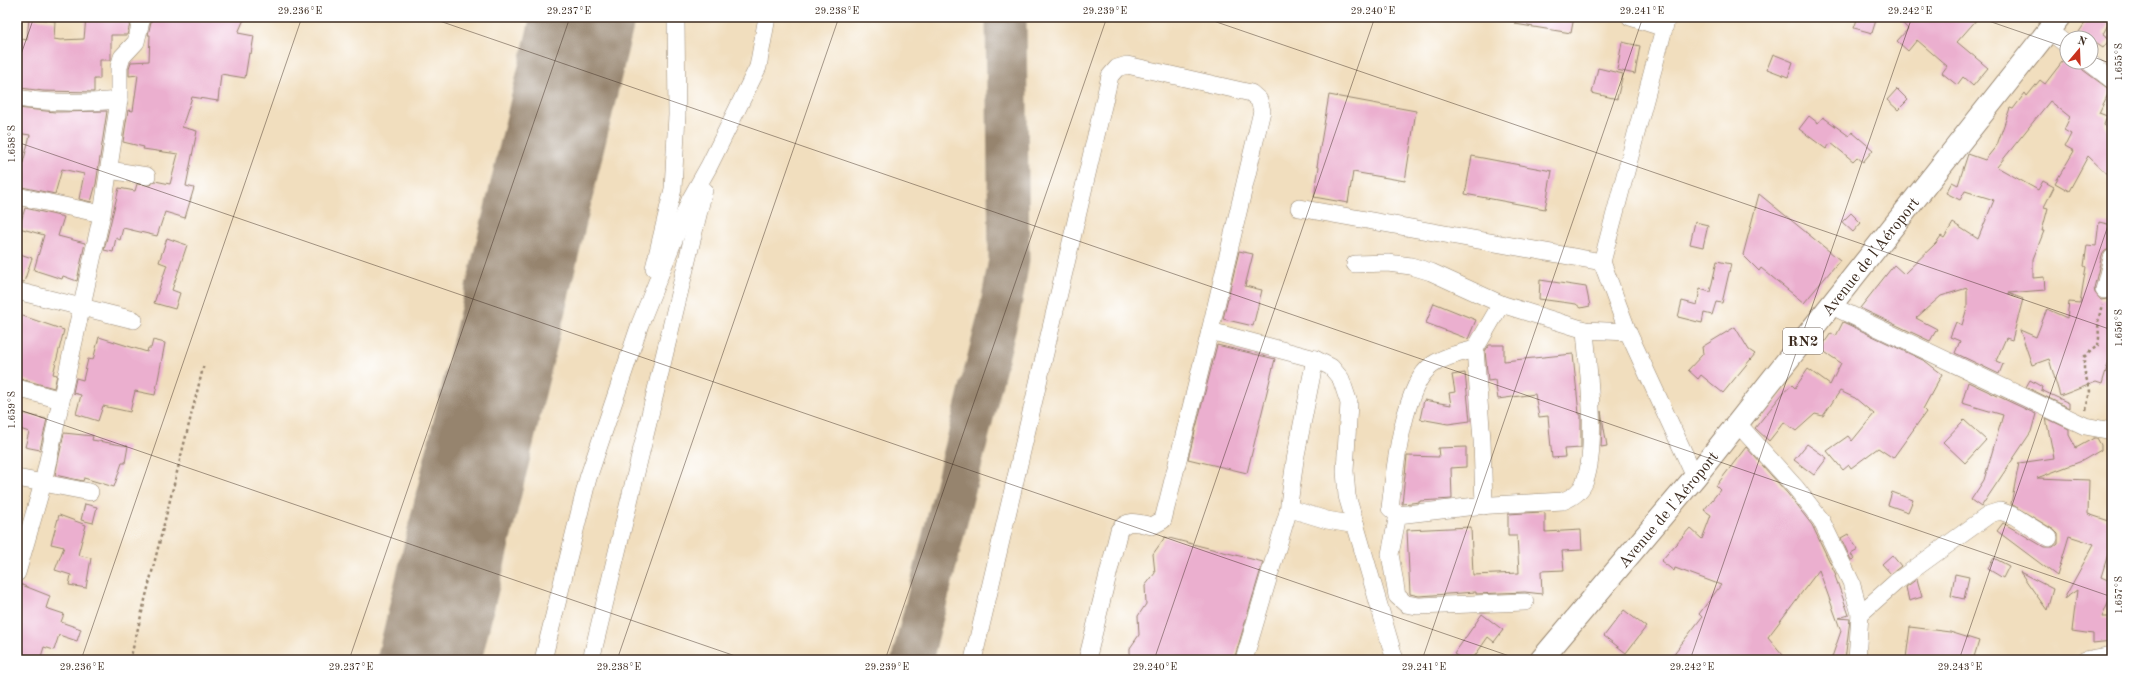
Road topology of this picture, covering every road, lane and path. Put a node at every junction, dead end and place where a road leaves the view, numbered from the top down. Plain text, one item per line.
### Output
1 (142, 17) edge
2 (674, 17) edge
3 (767, 17) edge
4 (1630, 17) edge
5 (1665, 23) edge
6 (2054, 24) edge
7 (2099, 70) edge
8 (2112, 80) edge
9 (17, 98) edge
10 (119, 100) junction
11 (709, 166) junction
12 (109, 170) junction
13 (147, 176) dead end
14 (17, 196) edge
15 (1299, 208) dead end
16 (102, 214) junction
17 (2112, 258) edge
18 (1602, 262) junction
19 (1355, 264) dead end
20 (2104, 290) joint
21 (17, 291) edge
22 (1501, 304) junction
23 (81, 306) junction
24 (1832, 306) junction
25 (134, 320) dead end
26 (640, 324) junction
27 (1586, 330) junction
28 (1210, 331) junction
29 (1628, 332) junction
30 (1475, 349) junction
31 (1315, 359) junction
32 (204, 364) dead end
33 (17, 388) edge
34 (61, 400) junction
35 (1738, 424) junction
36 (2085, 426) junction
37 (2112, 432) edge
38 (1695, 477) junction
39 (17, 478) edge
40 (43, 483) junction
41 (90, 492) dead end
42 (1484, 506) junction
43 (1288, 512) junction
44 (1398, 515) junction
45 (1356, 525) junction
46 (2049, 538) dead end
47 (17, 573) edge
48 (1525, 602) dead end
49 (1860, 614) junction
50 (2112, 655) edge
51 (130, 660) edge
52 (543, 660) edge
53 (590, 660) edge
54 (973, 660) edge
55 (1087, 660) edge
56 (1244, 660) edge
57 (1395, 660) edge
58 (1541, 660) edge
59 (1857, 660) edge
60 (2086, 660) edge

1 - 10 street
2 - 26 street
3 - 11 street
4 - 5 street
5 - 18 street
6 - 24 highway, Avenue de l'Aéroport / RN2
7 - 8 street
9 - 10 street
10 - 12 street
11 - 26 street
11 - 53 street
12 - 13 street
12 - 16 street
14 - 16 street
15 - 18 street
16 - 23 street
17 - 20 street
18 - 29 street
19 - 22 street
20 - 36 path
21 - 23 street
22 - 27 street
22 - 30 street
23 - 25 street
23 - 34 street
24 - 35 highway, Avenue de l'Aéroport / RN2
24 - 36 street
26 - 52 street
27 - 29 street
27 - 42 street
28 - 31 street
28 - 54 street
28 - 55 street
29 - 38 street
30 - 42 street
30 - 44 street
31 - 43 street
31 - 45 street
32 - 51 path
33 - 34 street
34 - 40 street
35 - 38 highway, Avenue de l'Aéroport / RN2
35 - 49 street
36 - 37 street
38 - 58 highway, Avenue de l'Aéroport / RN2
39 - 40 street
40 - 41 street
40 - 47 street
42 - 44 street
43 - 45 street
43 - 56 street
44 - 48 street
45 - 57 street
46 - 49 street
49 - 59 street
50 - 60 street

